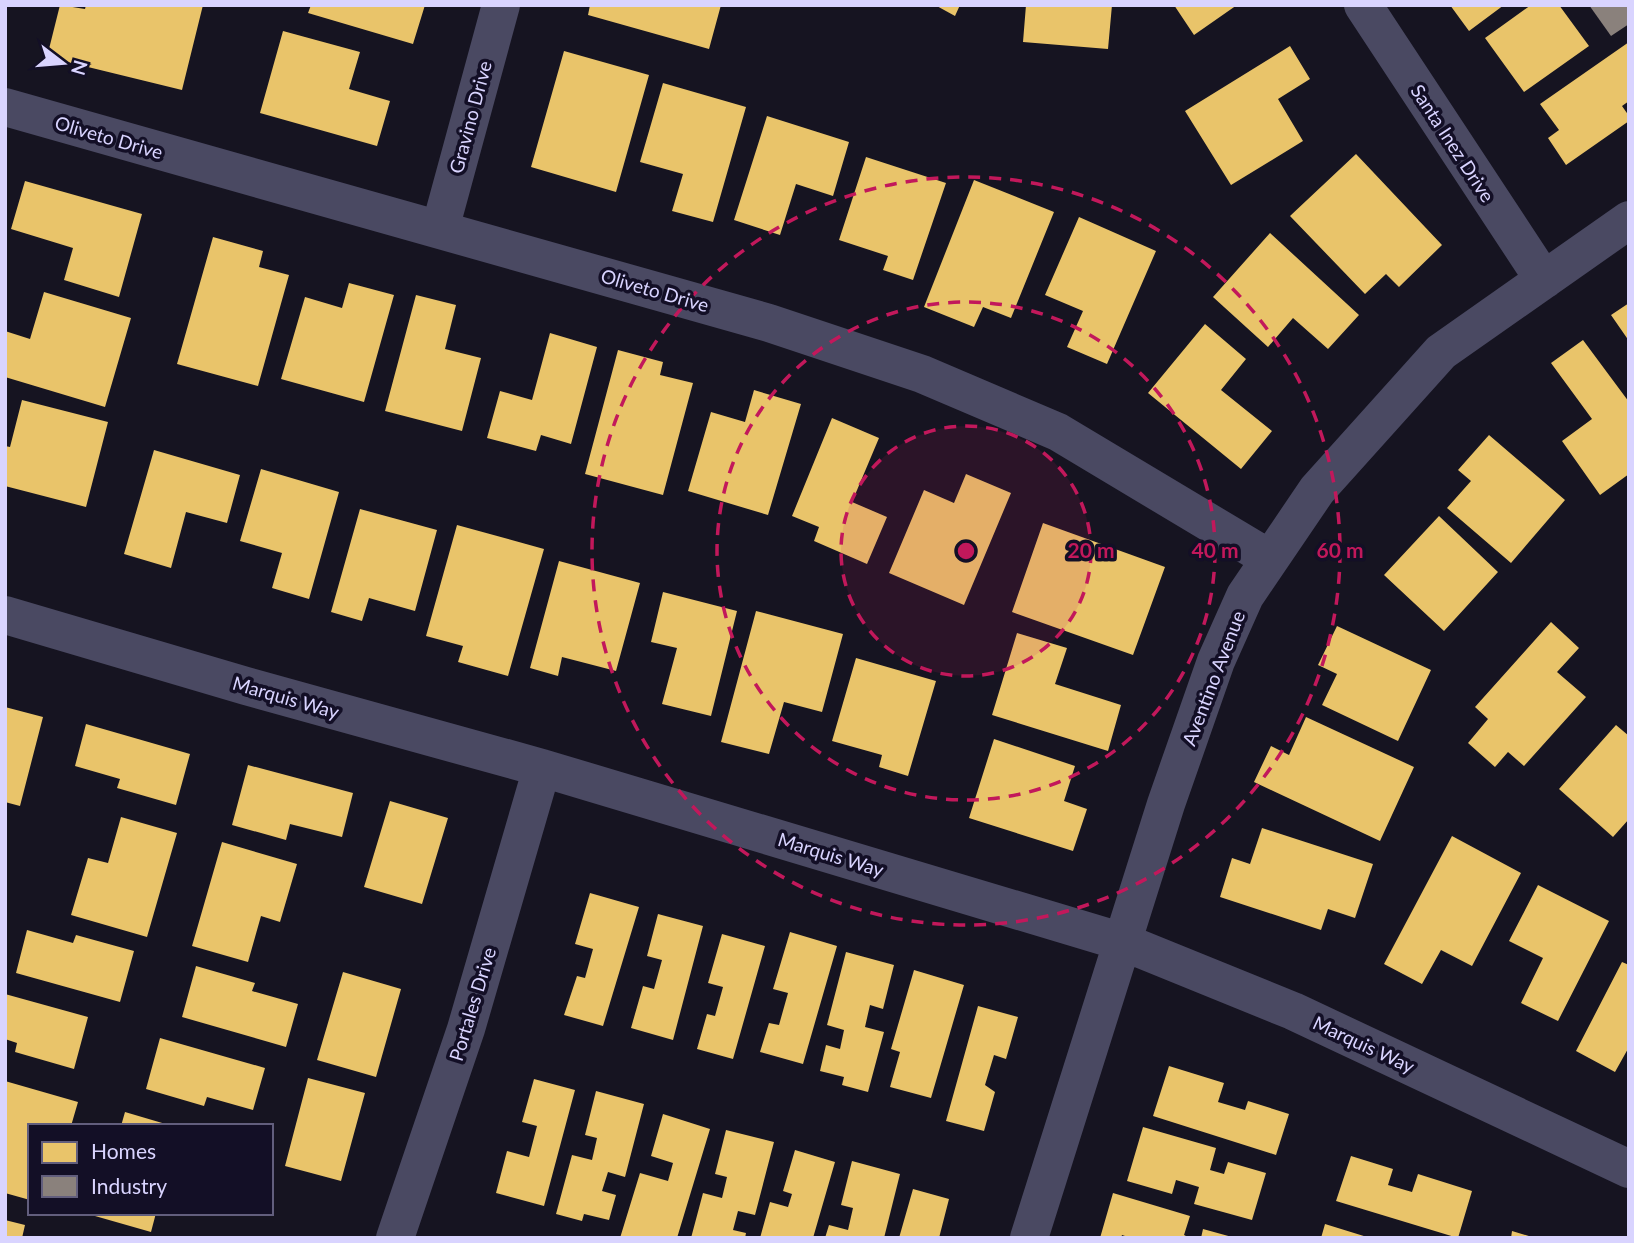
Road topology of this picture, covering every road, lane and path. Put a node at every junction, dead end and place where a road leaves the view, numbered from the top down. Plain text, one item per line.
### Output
1 (501, 5) edge
2 (1363, 5) edge
3 (5, 107) edge
4 (1629, 220) edge
5 (440, 229) junction
6 (1544, 280) junction
7 (1270, 559) junction
8 (5, 615) edge
9 (542, 768) junction
10 (1123, 942) junction
11 (1629, 1169) edge
12 (395, 1238) edge
13 (1029, 1238) edge

1 - 5 street, Gravino Drive
2 - 6 street, Santa Inez Drive
3 - 5 street, Oliveto Drive
4 - 6 street, Aventino Avenue
5 - 7 street, Oliveto Drive
6 - 7 street, Aventino Avenue
7 - 10 street, Aventino Avenue
8 - 9 street, Marquis Way
9 - 10 street, Marquis Way
9 - 12 street, Portales Drive
10 - 11 street, Marquis Way
10 - 13 street, Aventino Avenue

